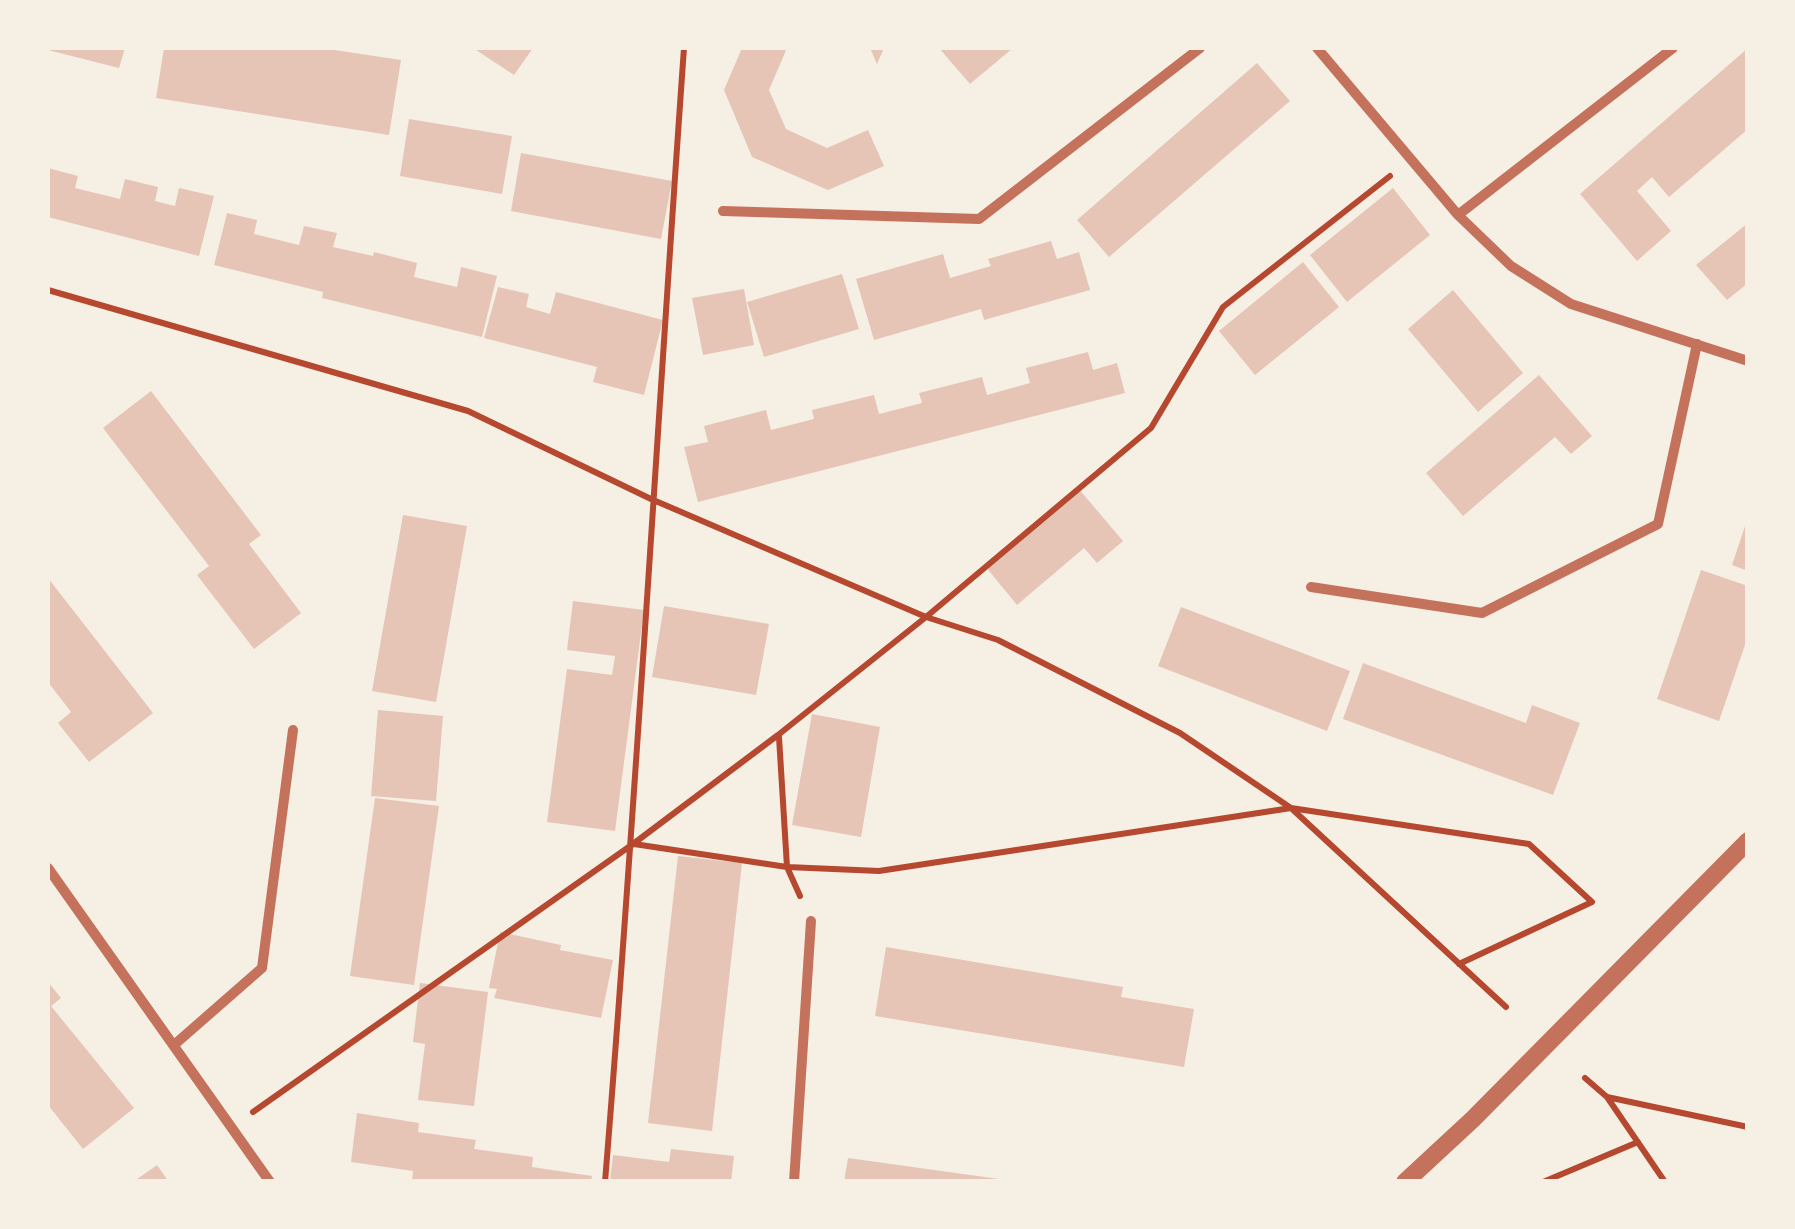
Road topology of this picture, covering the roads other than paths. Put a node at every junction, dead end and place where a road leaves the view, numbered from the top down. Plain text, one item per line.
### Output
1 (1200, 48) edge
2 (1317, 48) edge
3 (1673, 48) edge
4 (723, 211) dead end
5 (1458, 215) junction
6 (1697, 344) junction
7 (1748, 361) edge
8 (1311, 587) dead end
9 (294, 730) dead end
10 (1748, 841) edge
11 (48, 868) edge
12 (812, 922) road end
13 (174, 1045) junction
14 (270, 1182) edge
15 (794, 1182) edge
16 (1405, 1182) edge

1 - 4 street
2 - 5 street
3 - 5 street
5 - 6 street
6 - 7 street
6 - 8 street
9 - 13 street
10 - 16 street
11 - 13 street
12 - 15 street
13 - 14 street

